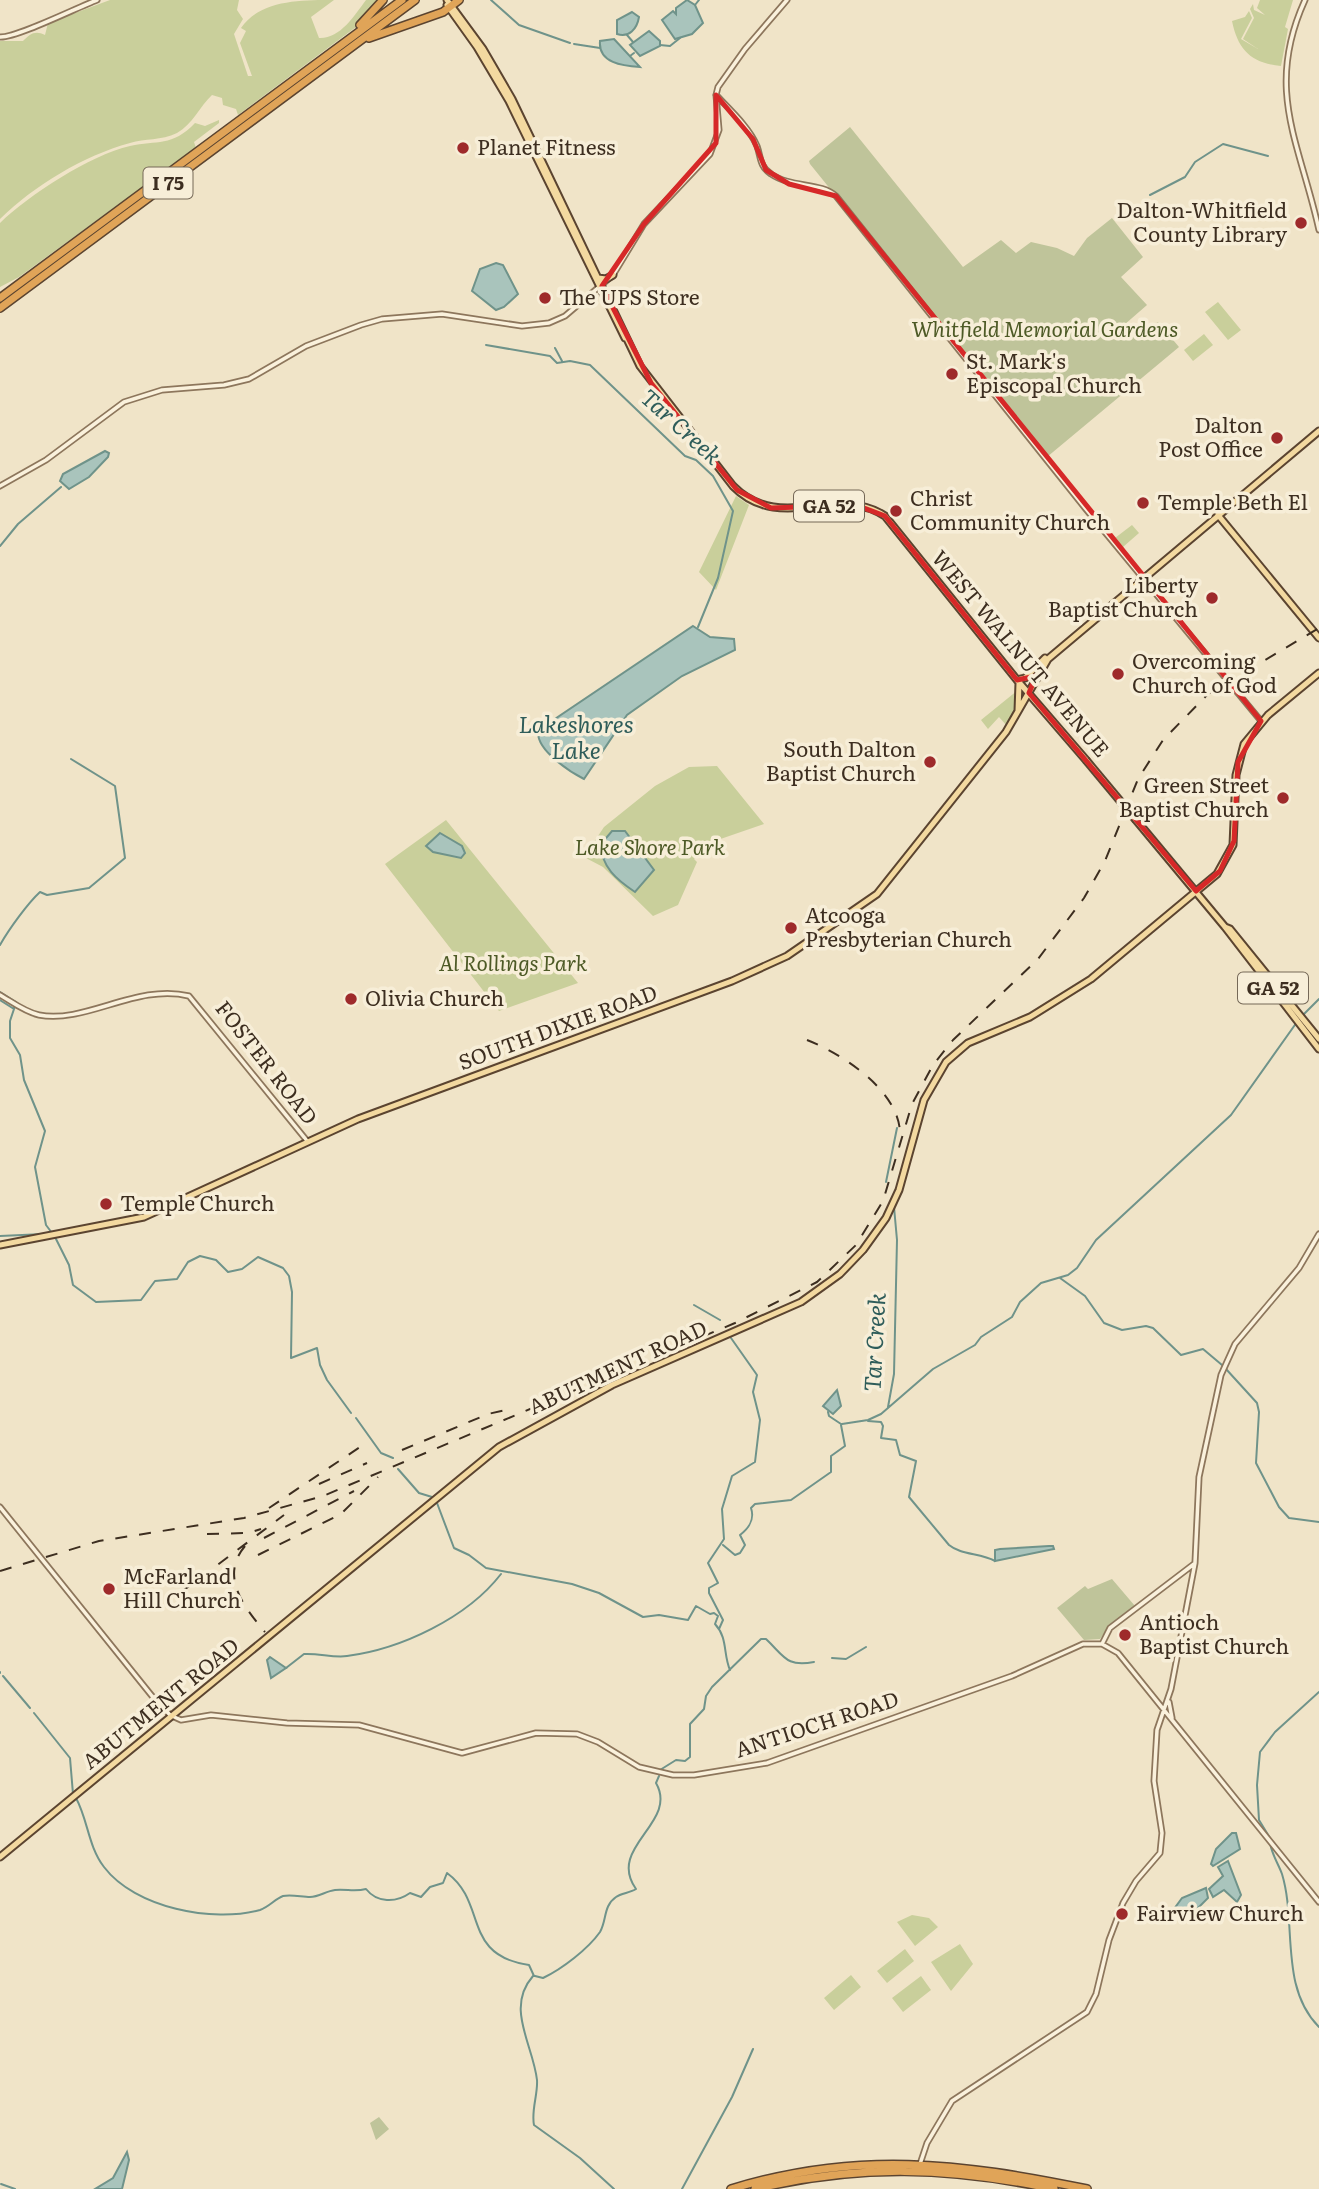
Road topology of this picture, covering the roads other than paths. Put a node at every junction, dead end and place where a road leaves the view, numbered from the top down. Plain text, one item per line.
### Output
1 (97, 0) edge
2 (383, 0) edge
3 (402, 0) edge
4 (415, 0) edge
5 (787, 0) edge
6 (1305, 0) edge
7 (450, 4) edge
8 (457, 15) junction
9 (0, 37) edge
10 (352, 46) junction
11 (307, 69) junction
12 (716, 94) junction
13 (1319, 230) edge
14 (613, 275) junction
15 (598, 278) junction
16 (601, 287) junction
17 (594, 295) junction
18 (603, 296) junction
19 (0, 298) edge
20 (0, 308) edge
21 (625, 338) junction
22 (1319, 430) edge
23 (0, 486) edge
24 (1219, 515) junction
25 (1144, 577) junction
26 (1319, 638) edge
27 (1048, 659) junction
28 (1319, 673) edge
29 (1018, 681) junction
30 (1029, 693) junction
31 (1017, 715) junction
32 (1261, 721) junction
33 (1196, 891) junction
34 (1226, 927) junction
35 (0, 995) edge
36 (1319, 1040) edge
37 (1319, 1049) edge
38 (308, 1142) junction
39 (1319, 1234) edge
40 (0, 1245) edge
41 (0, 1507) edge
42 (1195, 1563) junction
43 (1102, 1644) junction
44 (1169, 1697) junction
45 (1156, 1701) junction
46 (1164, 1710) junction
47 (170, 1715) junction
48 (1172, 1721) junction
49 (1158, 1725) junction
50 (0, 1857) edge
51 (1319, 1902) edge
52 (920, 2166) junction
53 (731, 2189) edge
54 (755, 2189) edge
55 (1054, 2189) edge
56 (1087, 2189) edge

1 - 9 street
2 - 11 highway
3 - 11 highway, I 75
4 - 10 highway, I 75
5 - 12 street
6 - 13 street
7 - 8 highway
7 - 8 highway
7 - 10 highway
8 - 15 main road, WEST WALNUT AVENUE / GA 52
8 - 16 main road, WEST WALNUT AVENUE / GA 52
10 - 20 highway, I 75
11 - 19 highway, I 75
12 - 14 street
12 - 25 street
14 - 15 main road
14 - 16 street
15 - 16 main road, WEST WALNUT AVENUE / GA 52
16 - 17 street
16 - 18 main road, WEST WALNUT AVENUE / GA 52
16 - 21 main road, WEST WALNUT AVENUE / GA 52
17 - 18 main road
17 - 23 street
18 - 21 main road, WEST WALNUT AVENUE / GA 52
21 - 29 main road, WEST WALNUT AVENUE / GA 52
22 - 24 main road
24 - 25 main road
24 - 26 main road
25 - 27 main road
25 - 32 street
27 - 29 main road
27 - 30 main road, SOUTH DIXIE ROAD
28 - 32 main road, ABUTMENT ROAD
29 - 30 main road, WEST WALNUT AVENUE / GA 52
29 - 31 main road
30 - 31 main road, SOUTH DIXIE ROAD
30 - 33 main road, WEST WALNUT AVENUE / GA 52, bridge
31 - 38 main road, SOUTH DIXIE ROAD
32 - 33 main road, ABUTMENT ROAD
33 - 34 main road, GA 52
33 - 47 main road, ABUTMENT ROAD
34 - 36 main road, GA 52
34 - 37 main road, GA 52
35 - 38 street, FOSTER ROAD
38 - 40 main road, SOUTH DIXIE ROAD
39 - 42 street
41 - 47 street
42 - 43 street
42 - 44 street
43 - 45 street
43 - 47 street, ANTIOCH ROAD
44 - 45 street
44 - 46 street
44 - 48 street
45 - 46 street
46 - 48 street
46 - 49 street
47 - 50 main road, ABUTMENT ROAD
48 - 49 street
48 - 51 street
49 - 52 street
52 - 53 highway
52 - 54 highway
52 - 55 highway
52 - 56 highway

